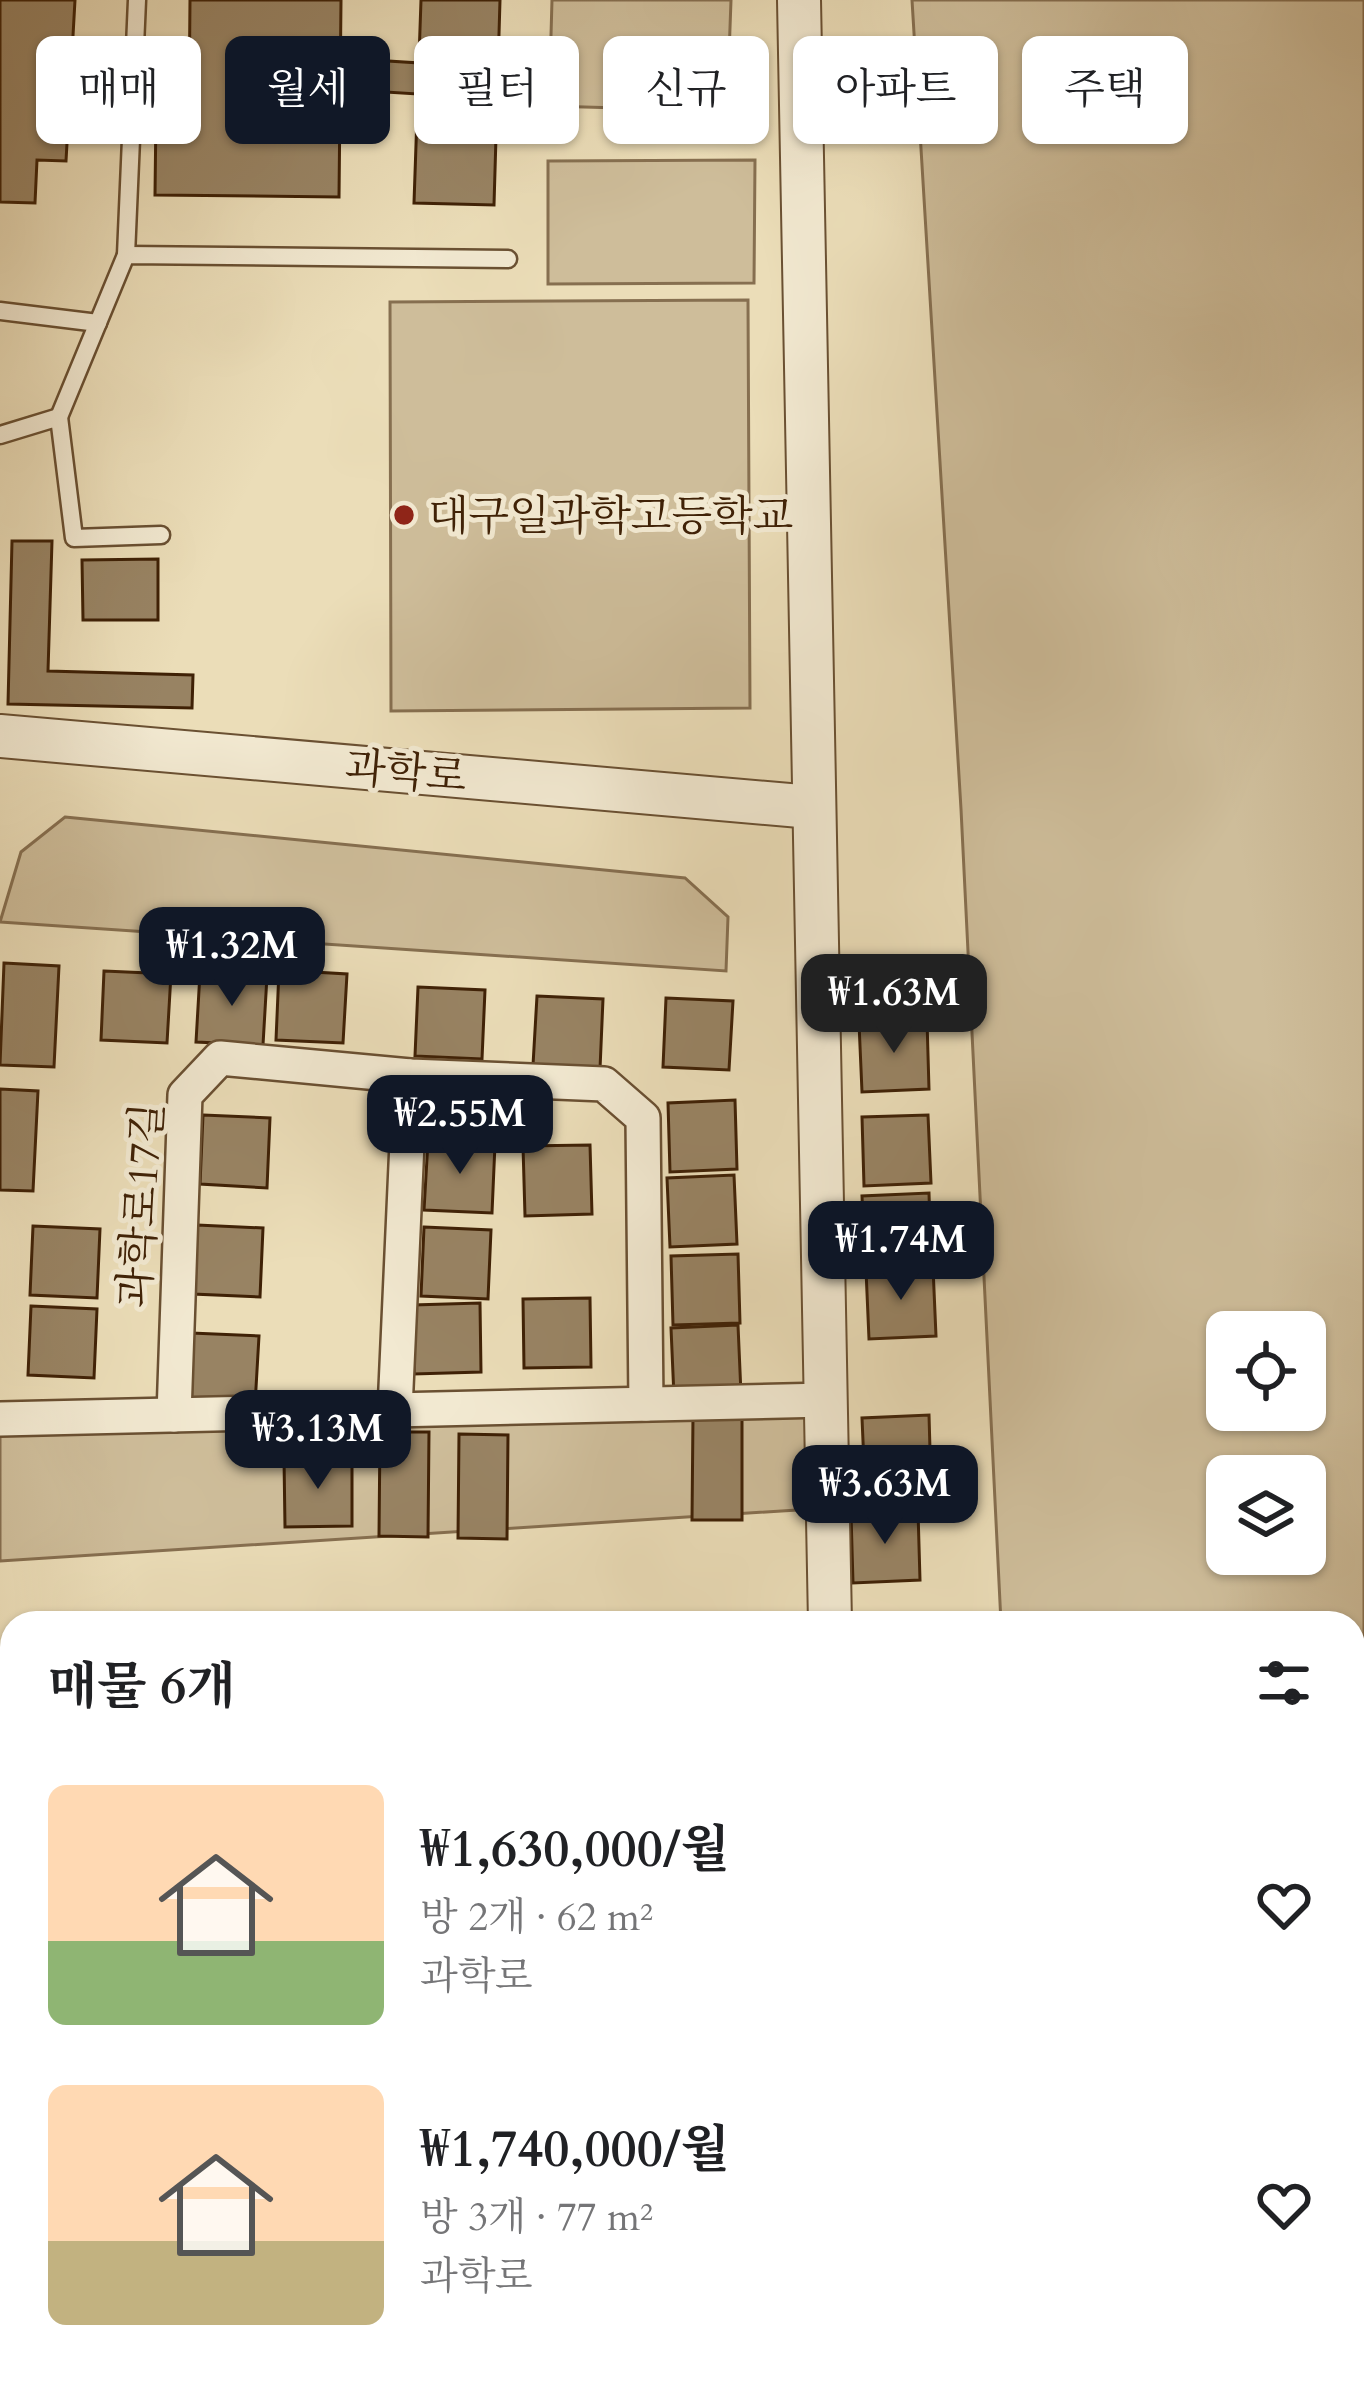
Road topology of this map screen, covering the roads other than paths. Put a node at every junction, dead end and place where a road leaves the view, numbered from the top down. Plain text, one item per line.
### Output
1 (137, 0) edge
2 (799, 0) edge
3 (126, 255) junction
4 (508, 259) dead end
5 (0, 311) edge
6 (98, 323) junction
7 (59, 417) junction
8 (0, 435) edge
9 (161, 535) dead end
10 (0, 736) edge
11 (812, 807) junction
12 (410, 1076) junction
13 (826, 1400) junction
14 (646, 1404) junction
15 (394, 1410) junction
16 (174, 1415) junction
17 (0, 1418) edge
18 (830, 1611) edge

1 - 3 lane
2 - 11 street
3 - 4 lane
3 - 6 lane
5 - 6 lane
6 - 7 lane
7 - 8 lane
7 - 9 lane
10 - 11 street, 과학로
11 - 13 street
12 - 14 street, 과학로17길
12 - 15 street
12 - 16 street, 과학로17길
13 - 14 street
13 - 18 street
14 - 15 street
15 - 16 street
16 - 17 street

